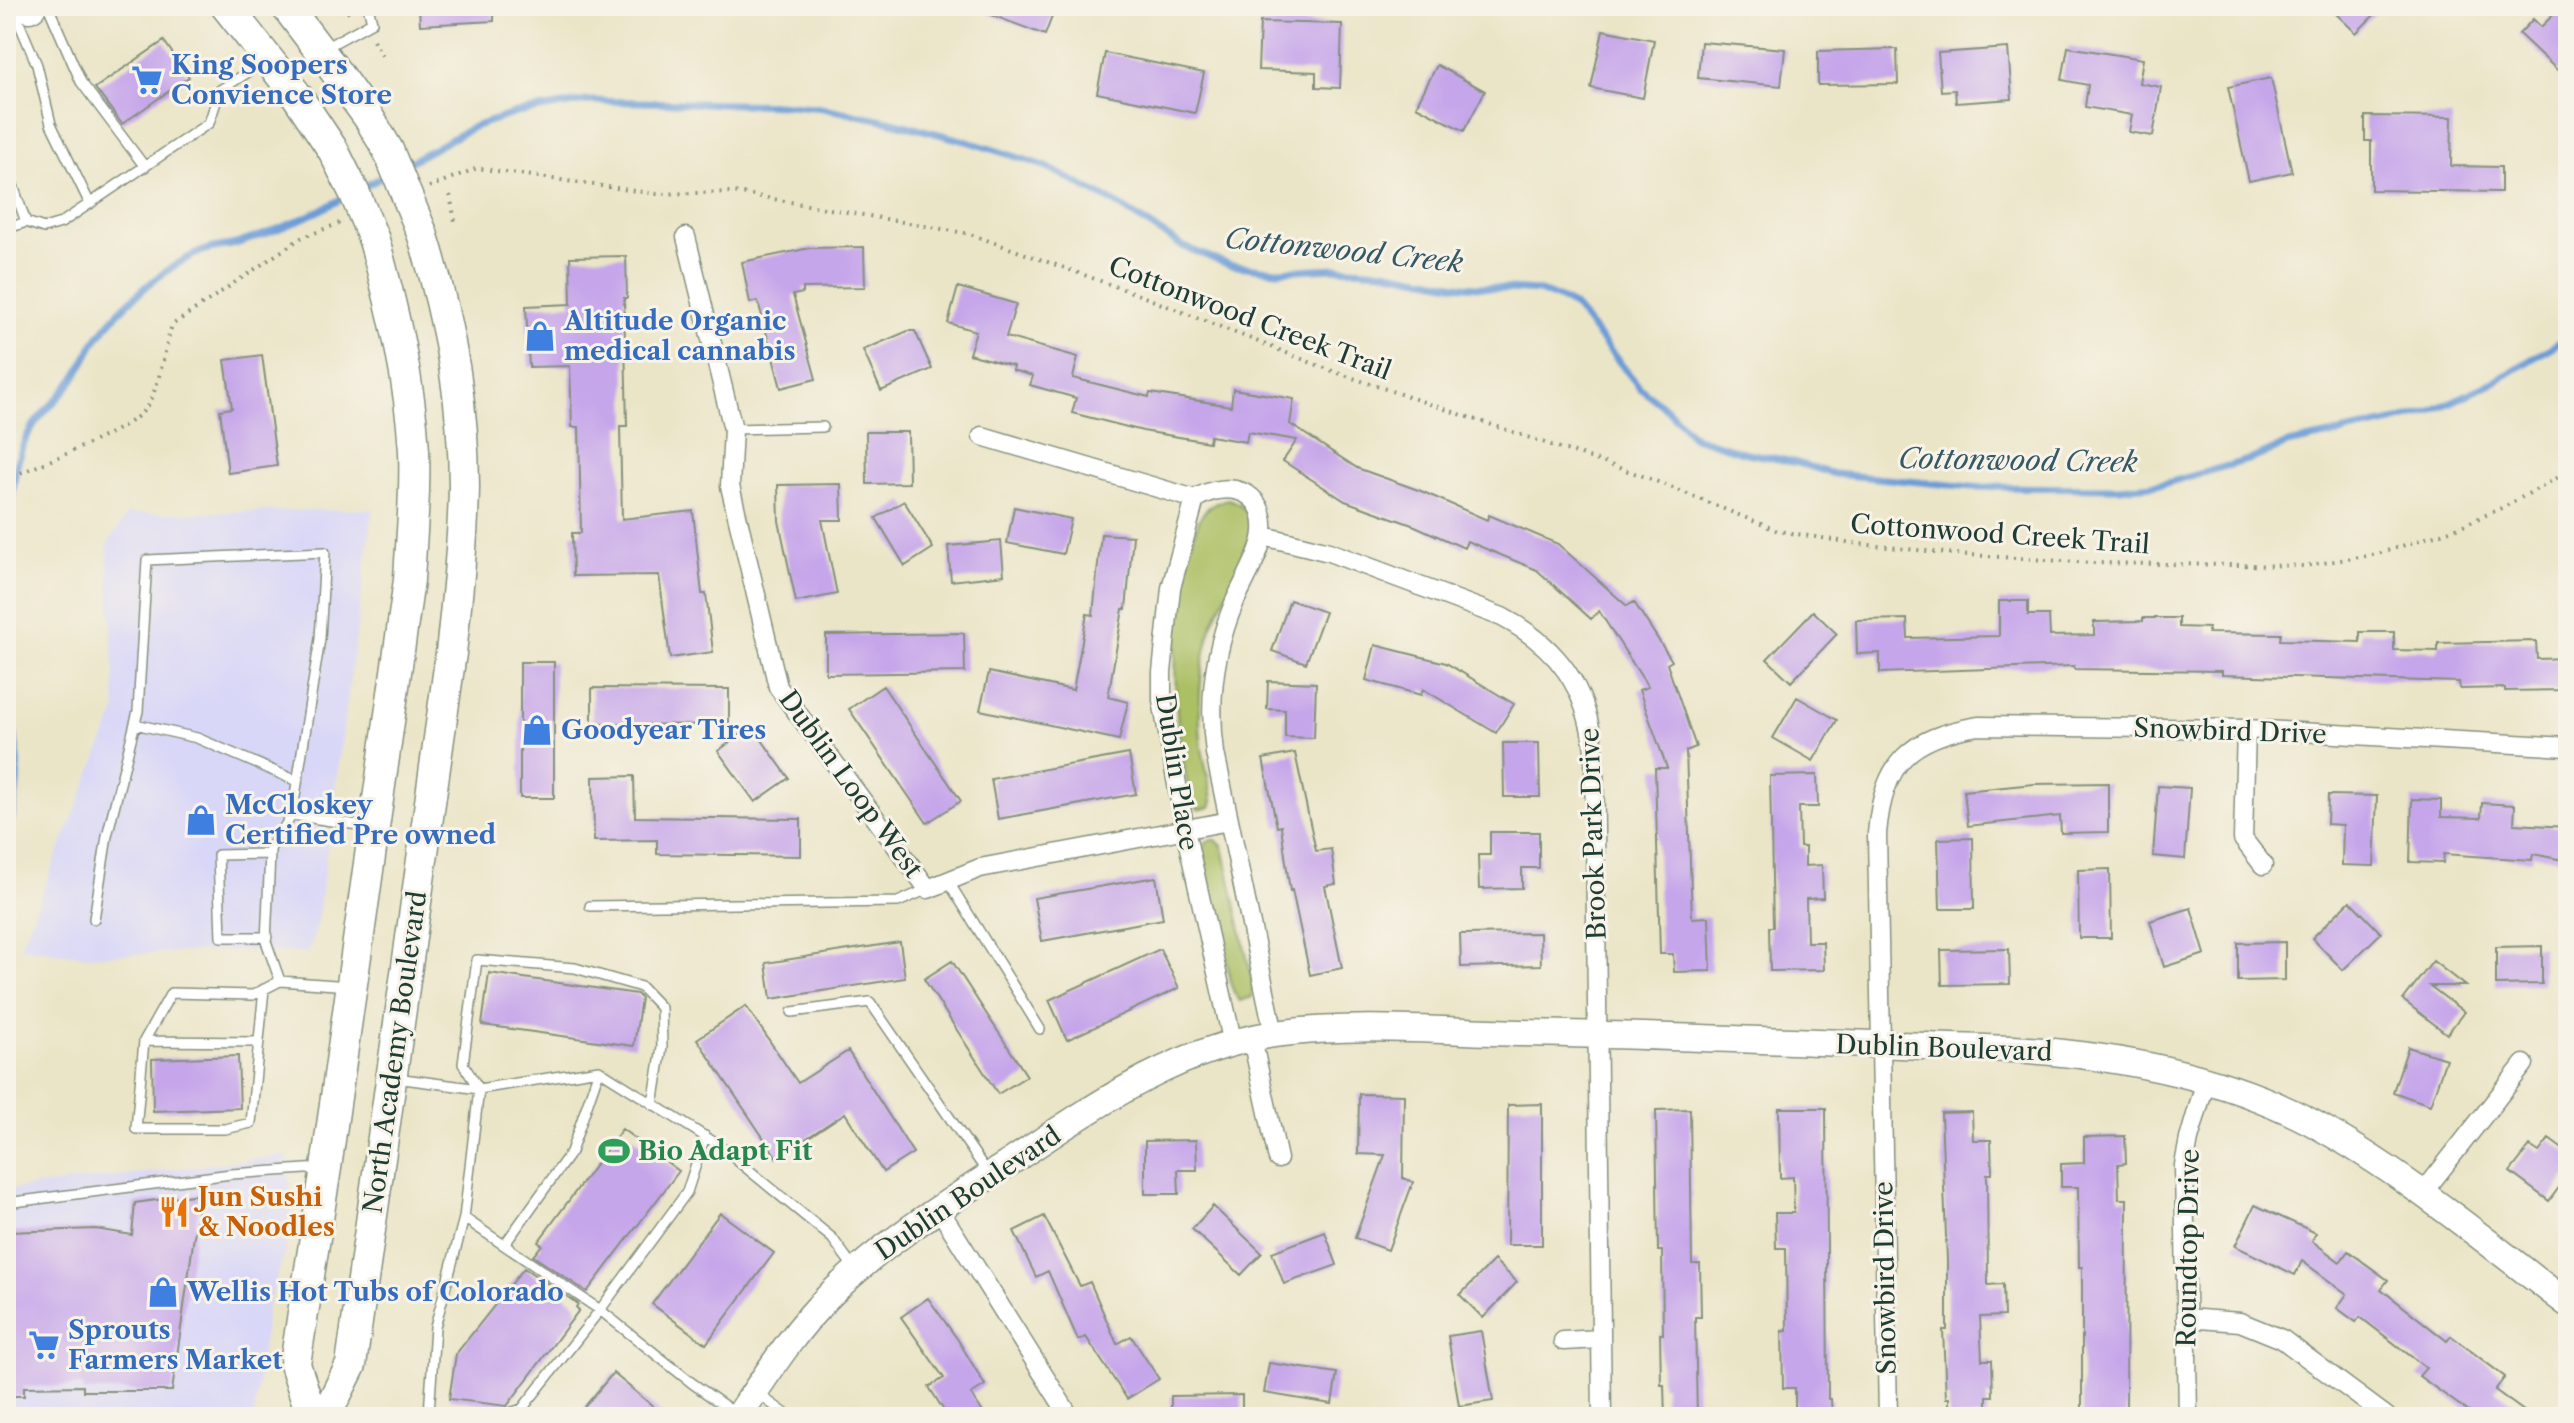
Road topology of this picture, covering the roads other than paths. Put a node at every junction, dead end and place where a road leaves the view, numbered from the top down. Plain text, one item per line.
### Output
1 (226, 6) edge
2 (286, 6) edge
3 (368, 6) edge
4 (27, 9) edge
5 (325, 57) junction
6 (268, 59) junction
7 (6, 166) edge
8 (145, 167) junction
9 (90, 204) junction
10 (26, 222) junction
11 (6, 229) edge
12 (686, 237) dead end
13 (823, 427) dead end
14 (733, 429) junction
15 (982, 436) dead end
16 (1195, 499) junction
17 (1264, 536) junction
18 (135, 724) junction
19 (2246, 729) junction
20 (2568, 747) edge
21 (297, 781) junction
22 (292, 815) junction
23 (1229, 821) junction
24 (374, 828) junction
25 (1185, 830) junction
26 (270, 854) junction
27 (2263, 865) dead end
28 (948, 881) junction
29 (928, 889) junction
30 (590, 906) dead end
31 (94, 919) dead end
32 (267, 937) junction
33 (280, 981) junction
34 (352, 986) junction
35 (264, 989) junction
36 (792, 1012) dead end
37 (1040, 1029) dead end
38 (1598, 1035) junction
39 (1253, 1039) junction
40 (144, 1041) junction
41 (259, 1042) junction
42 (1881, 1045) junction
43 (2524, 1064) dead end
44 (599, 1070) junction
45 (391, 1078) junction
46 (2206, 1080) junction
47 (479, 1089) junction
48 (653, 1105) junction
49 (705, 1136) junction
50 (1278, 1159) dead end
51 (326, 1168) junction
52 (990, 1176) junction
53 (2422, 1194) junction
54 (6, 1203) edge
55 (939, 1209) junction
56 (464, 1218) junction
57 (505, 1244) junction
58 (856, 1271) junction
59 (2568, 1304) edge
60 (600, 1310) junction
61 (2186, 1318) junction
62 (1601, 1339) junction
63 (1563, 1341) dead end
64 (755, 1392) junction
65 (739, 1416) edge
66 (312, 1417) edge
67 (325, 1417) edge
68 (468, 1417) edge
69 (498, 1417) edge
70 (790, 1417) edge
71 (1070, 1417) edge
72 (1602, 1417) edge
73 (1888, 1417) edge
74 (2188, 1417) edge
75 (2387, 1417) edge

1 - 6 highway, North Academy Boulevard
2 - 5 highway, North Academy Boulevard
3 - 5 lane
4 - 8 lane
4 - 9 lane
5 - 45 highway, North Academy Boulevard, bridge
6 - 8 lane
6 - 24 highway, North Academy Boulevard, bridge
7 - 10 lane
8 - 9 lane
9 - 10 lane
10 - 11 lane
12 - 14 street, Dublin Loop West
13 - 14 lane
14 - 29 street, Dublin Loop West
15 - 16 street
16 - 17 street
16 - 25 street, Dublin Place
17 - 23 street, Dublin Place
17 - 38 street, Brook Park Drive
18 - 21 lane
18 - 21 lane
18 - 31 lane
19 - 20 street, Snowbird Drive
19 - 27 street
19 - 42 street, Snowbird Drive
21 - 22 lane
22 - 24 lane
22 - 26 lane
23 - 25 street, Dublin Loop West
23 - 39 street, Dublin Place
24 - 34 highway, North Academy Boulevard
25 - 28 street, Dublin Loop West
25 - 39 street, Dublin Place
26 - 32 lane
26 - 32 lane
28 - 29 street, Dublin Loop West
28 - 37 lane
29 - 30 lane
32 - 33 lane
33 - 34 lane
33 - 35 lane
34 - 51 highway, North Academy Boulevard
35 - 40 lane
35 - 41 lane
36 - 52 lane
38 - 39 main road, Dublin Boulevard
38 - 42 main road, Dublin Boulevard
38 - 62 street, Brook Park Drive
39 - 50 street
39 - 52 main road, Dublin Boulevard
40 - 41 lane
40 - 41 lane
42 - 46 main road, Dublin Boulevard
42 - 73 street, Snowbird Drive
43 - 53 street
44 - 47 lane
44 - 48 lane
44 - 57 lane
45 - 47 lane
45 - 67 highway, North Academy Boulevard
46 - 53 main road, Dublin Boulevard
46 - 61 street, Roundtop Drive
47 - 48 lane
47 - 56 lane
48 - 49 lane
49 - 58 lane
49 - 60 lane
51 - 54 lane
51 - 66 highway, North Academy Boulevard
52 - 55 main road, Dublin Boulevard
53 - 59 main road, Dublin Boulevard
55 - 58 main road, Dublin Boulevard
55 - 71 street
56 - 57 lane
56 - 68 lane
57 - 60 lane
58 - 64 main road, Dublin Boulevard
60 - 65 lane
60 - 69 lane
61 - 74 street, Roundtop Drive
61 - 75 street
62 - 63 street
62 - 72 street, Brook Park Drive
64 - 65 main road, Dublin Boulevard
64 - 70 lane

